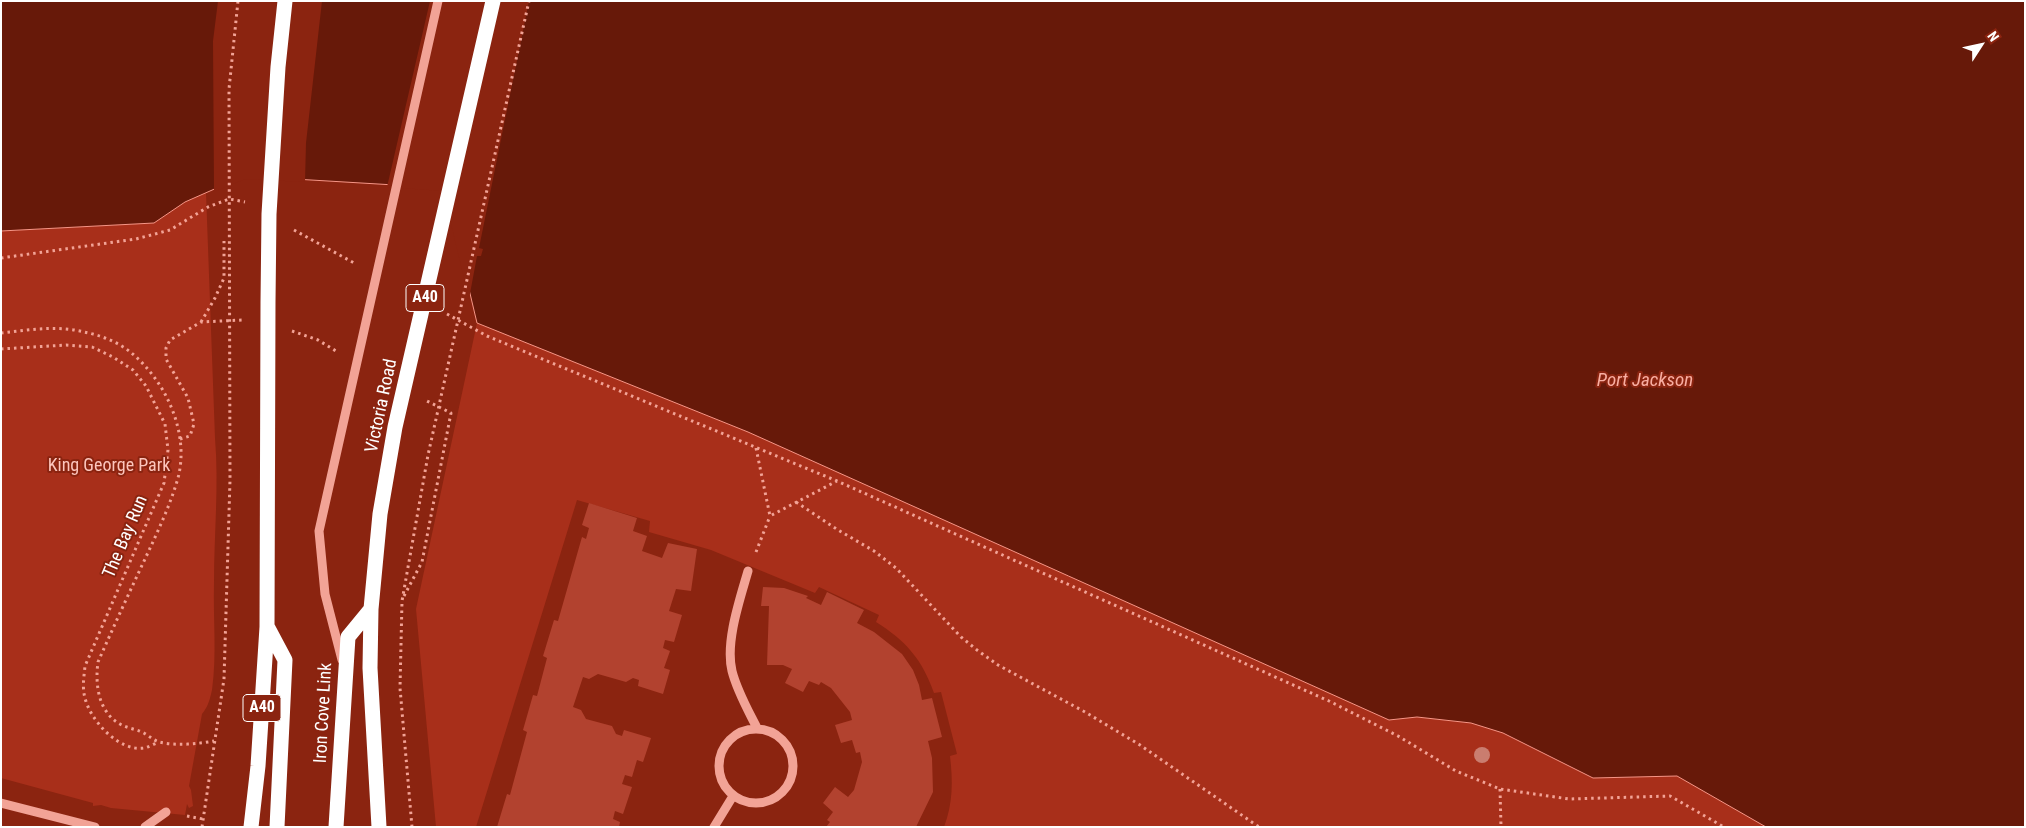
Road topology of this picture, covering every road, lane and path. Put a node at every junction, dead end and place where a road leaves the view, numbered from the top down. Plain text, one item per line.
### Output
1 (238, 1) edge
2 (285, 1) edge
3 (438, 1) edge
4 (493, 1) edge
5 (529, 1) edge
6 (253, 207) dead end
7 (288, 226) dead end
8 (224, 241) dead end
9 (1, 258) edge
10 (358, 265) dead end
11 (444, 313) dead end
12 (244, 320) dead end
13 (201, 322) junction
14 (286, 329) dead end
15 (1, 333) edge
16 (1, 349) edge
17 (340, 354) dead end
18 (418, 397) dead end
19 (180, 439) junction
20 (756, 447) junction
21 (837, 481) junction
22 (796, 502) junction
23 (770, 516) junction
24 (748, 571) joint
25 (402, 601) junction
26 (372, 604) junction
27 (267, 627) junction
28 (345, 673) junction
29 (757, 728) junction
30 (214, 741) junction
31 (160, 742) junction
32 (1500, 789) junction
33 (733, 796) junction
34 (1, 803) edge
35 (166, 812) dead end
36 (95, 827) edge
37 (145, 827) edge
38 (202, 827) edge
39 (251, 827) edge
40 (277, 827) edge
41 (336, 827) edge
42 (379, 827) edge
43 (412, 827) edge
44 (714, 827) edge
45 (1260, 827) edge
46 (1501, 827) edge
47 (1724, 827) edge

1 - 30 path
2 - 27 highway, A40
3 - 28 street
4 - 26 highway, Victoria Road / A40
5 - 25 path
6 - 9 path
7 - 10 path
8 - 13 path
11 - 20 path
12 - 13 path
13 - 19 path
14 - 17 path
15 - 19 path
16 - 31 path, The Bay Run
18 - 25 path
19 - 31 path
20 - 21 path
20 - 23 path
21 - 22 path
21 - 32 path
22 - 23 path
22 - 45 path
23 - 24 path
24 - 29 street
25 - 43 path
26 - 28 highway, Iron Cove Link
26 - 42 highway, Victoria Road / A40
27 - 39 highway, A40
27 - 40 highway
28 - 41 highway, Iron Cove Link
29 - 33 street
29 - 33 street
30 - 31 path
30 - 38 path
32 - 46 path
32 - 47 path
33 - 44 street
34 - 36 street
35 - 37 street

